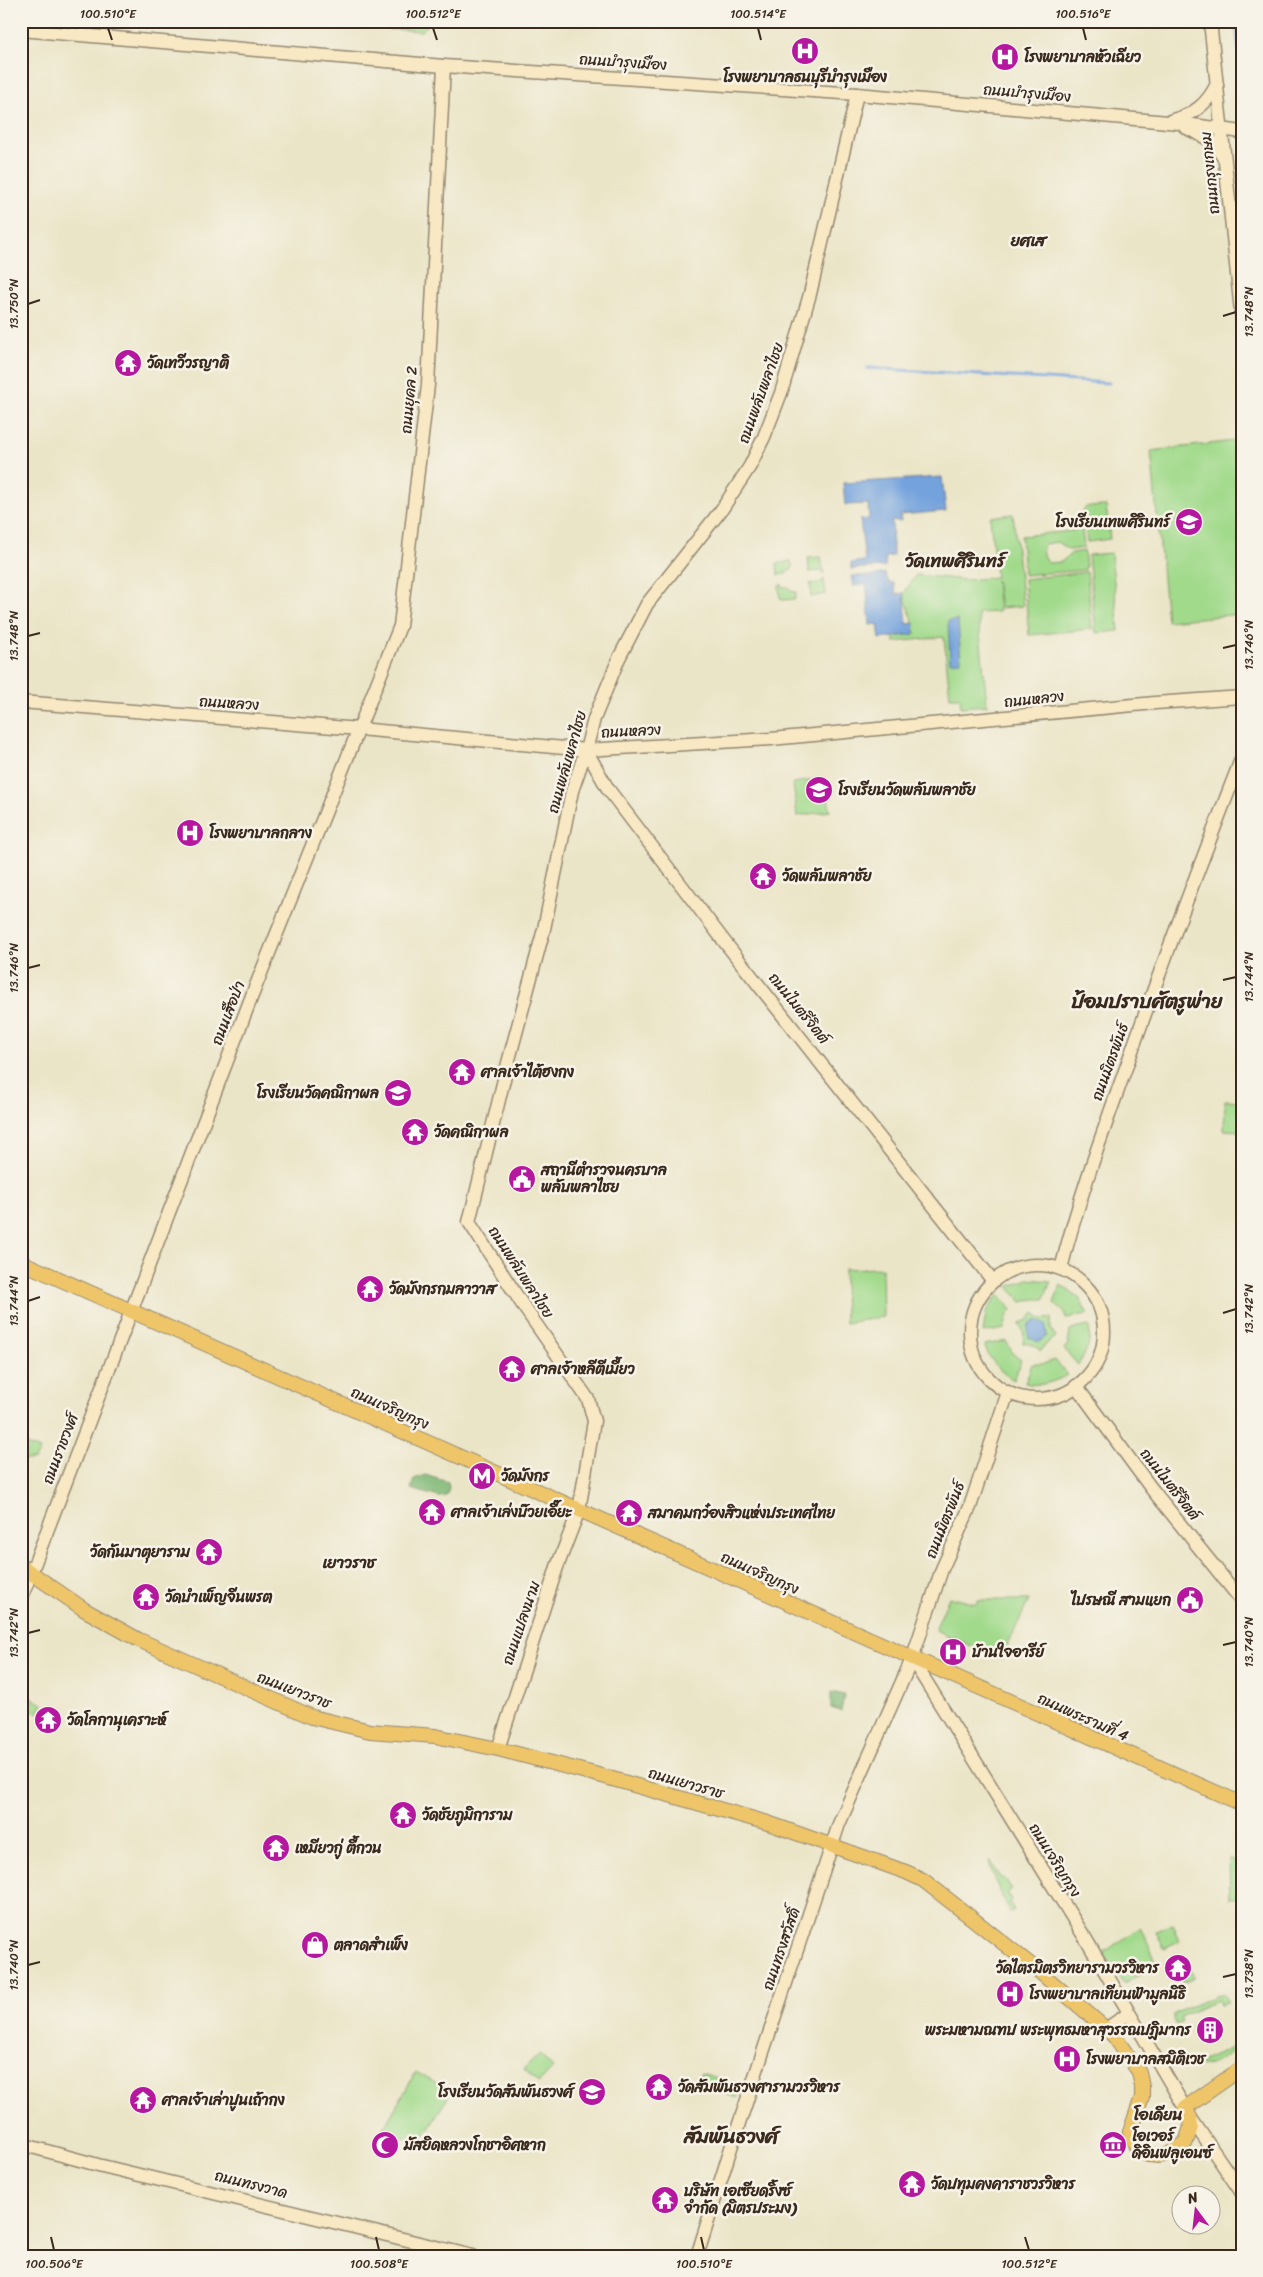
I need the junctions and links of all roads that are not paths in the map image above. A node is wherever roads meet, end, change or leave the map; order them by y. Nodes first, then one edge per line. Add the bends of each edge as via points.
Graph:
1 (1210, 21) edge
2 (21, 30) edge
3 (444, 66) junction
4 (1217, 84) junction
5 (857, 94) junction
6 (1164, 122) junction
7 (1179, 123) junction
8 (1222, 128) junction
9 (1239, 132) edge
10 (1225, 162) junction
11 (1242, 321) edge
12 (1242, 697) edge
13 (21, 702) edge
14 (359, 729) junction
15 (586, 750) junction
16 (1242, 757) edge
17 (21, 1262) edge
18 (1061, 1269) junction
19 (993, 1281) junction
20 (130, 1310) junction
21 (1076, 1386) junction
22 (1008, 1392) junction
23 (579, 1510) junction
24 (26, 1569) edge
25 (21, 1598) edge
26 (1242, 1601) edge
27 (912, 1660) junction
28 (498, 1749) junction
29 (1242, 1804) edge
30 (833, 1845) junction
31 (1128, 2014) junction
32 (1106, 2029) junction
33 (1242, 2068) edge
34 (1187, 2113) junction
35 (21, 2144) edge
36 (1242, 2193) edge
37 (473, 2256) edge
38 (697, 2256) edge

1 - 4 street, ถนนกรุงเกษม
2 - 3 street, ถนนบำรุงเมือง
3 - 5 street, ถนนบำรุงเมือง
3 - 14 street, ถนนยุคล 2 via 428,385 400,626
4 - 6 street via 1194,113
4 - 8 street, ถนนกรุงเกษม
5 - 6 street, ถนนบำรุงเมือง
5 - 15 street, ถนนพลับพลาไชย via 810,294 764,437 750,466 722,509 647,604 619,658 594,719
6 - 7 street, ถนนบำรุงเมือง
7 - 8 street, ถนนบำรุงเมือง
7 - 10 street via 1212,141
8 - 9 street, ถนนบำรุงเมือง
8 - 10 street, ถนนกรุงเกษม
10 - 11 street, ถนนกรุงเกษม
12 - 15 street, ถนนหลวง via 778,739
13 - 14 street, ถนนหลวง
14 - 15 street, ถนนหลวง
14 - 20 street, ถนนเสือป่า
15 - 19 street, ถนนไมตรีจิตต์ via 608,789 727,945
15 - 23 street, ถนนพลับพลาไชย via 572,791 544,929 469,1222 588,1399 592,1410 592,1436
16 - 18 street, ถนนมิตรพันธ์ via 1175,928 1081,1193
17 - 20 main road, ถนนเจริญกรุง
18 - 19 street via 1032,1265 1015,1268
18 - 21 street via 1080,1280 1090,1292 1104,1326 1100,1354 1092,1370
19 - 22 street via 976,1304 970,1323 970,1338 975,1358 985,1375
20 - 23 main road, ถนนเจริญกรุง
20 - 24 street, ถนนราชวงศ์
21 - 22 street via 1061,1394 1039,1398
21 - 26 street, ถนนไมตรีจิตต์ via 1146,1482
22 - 27 street, ถนนมิตรพันธ์ via 970,1507 942,1570
23 - 27 main road, ถนนเจริญกรุง
23 - 28 street, ถนนแปลงนาม via 557,1567
24 - 25 street, ถนนราชวงศ์
24 - 28 main road, ถนนเยาวราช via 85,1610 139,1640 312,1717 370,1731 435,1736
27 - 29 main road, ถนนพระรามที่ 4
27 - 30 street, ถนนทรงสวัสดิ์ via 839,1824
27 - 31 street, ถนนเจริญกรุง via 1087,1941
28 - 30 main road, ถนนเยาวราช via 722,1810
30 - 32 main road, ถนนเยาวราช via 923,1880
30 - 38 street, ถนนทรงสวัสดิ์ via 728,2154
31 - 32 street
31 - 34 street, ถนนเจริญกรุง
32 - 34 main road, ถนนเยาวราช via 1139,2072 1142,2097 1130,2132 1137,2149 1159,2156 1180,2148 1190,2136
33 - 34 main road
34 - 36 street, ถนนเจริญกรุง
35 - 37 street, ถนนทรงวาด

